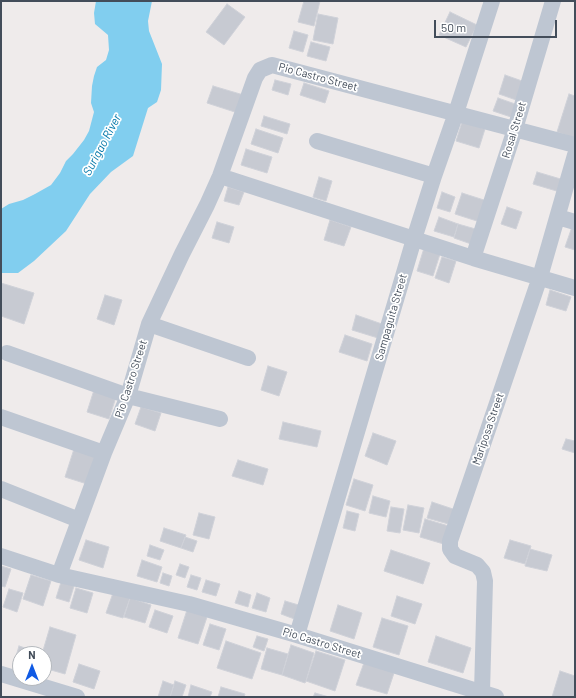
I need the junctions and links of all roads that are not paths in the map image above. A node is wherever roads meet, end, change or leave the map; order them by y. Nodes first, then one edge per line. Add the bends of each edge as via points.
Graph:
1 (492, 1) edge
2 (553, 1) edge
3 (456, 113) junction
4 (515, 129) junction
5 (317, 141) dead end
6 (575, 145) edge
7 (575, 155) edge
8 (220, 176) junction
9 (434, 176) junction
10 (558, 217) junction
11 (575, 222) edge
12 (414, 239) junction
13 (473, 258) junction
14 (540, 277) junction
15 (575, 288) edge
16 (149, 324) junction
17 (7, 353) dead end
18 (248, 358) dead end
19 (128, 396) junction
20 (1, 417) edge
21 (220, 419) dead end
22 (104, 453) junction
23 (1, 489) edge
24 (79, 520) junction
25 (1, 556) edge
26 (59, 575) junction
27 (297, 635) junction
28 (1, 674) edge
29 (489, 695) edge
30 (77, 697) edge

1 - 3 street, Sampaguita Street
2 - 4 street, Rosal Street
3 - 4 street, Pio Castro Street
3 - 8 street, Pio Castro Street via 272,65 260,70 255,78
3 - 9 street, Sampaguita Street
4 - 6 street, Pio Castro Street
4 - 13 street, Rosal Street
5 - 9 street
7 - 10 street, Mariposa Street
8 - 12 street
8 - 16 street, Pio Castro Street
9 - 12 street, Sampaguita Street
10 - 11 street
10 - 14 street, Mariposa Street
12 - 13 street
12 - 27 street, Sampaguita Street
13 - 14 street
14 - 15 street
14 - 29 street, Mariposa Street via 450,541 450,549 455,556 477,565 483,572
16 - 18 street
16 - 19 street, Pio Castro Street
17 - 19 street
19 - 21 street
19 - 22 street, Pio Castro Street
20 - 22 street
22 - 24 street, Pio Castro Street
23 - 24 street
24 - 26 street, Pio Castro Street
25 - 26 street
26 - 27 street, Pio Castro Street via 189,604
27 - 29 street, Pio Castro Street
28 - 30 street

